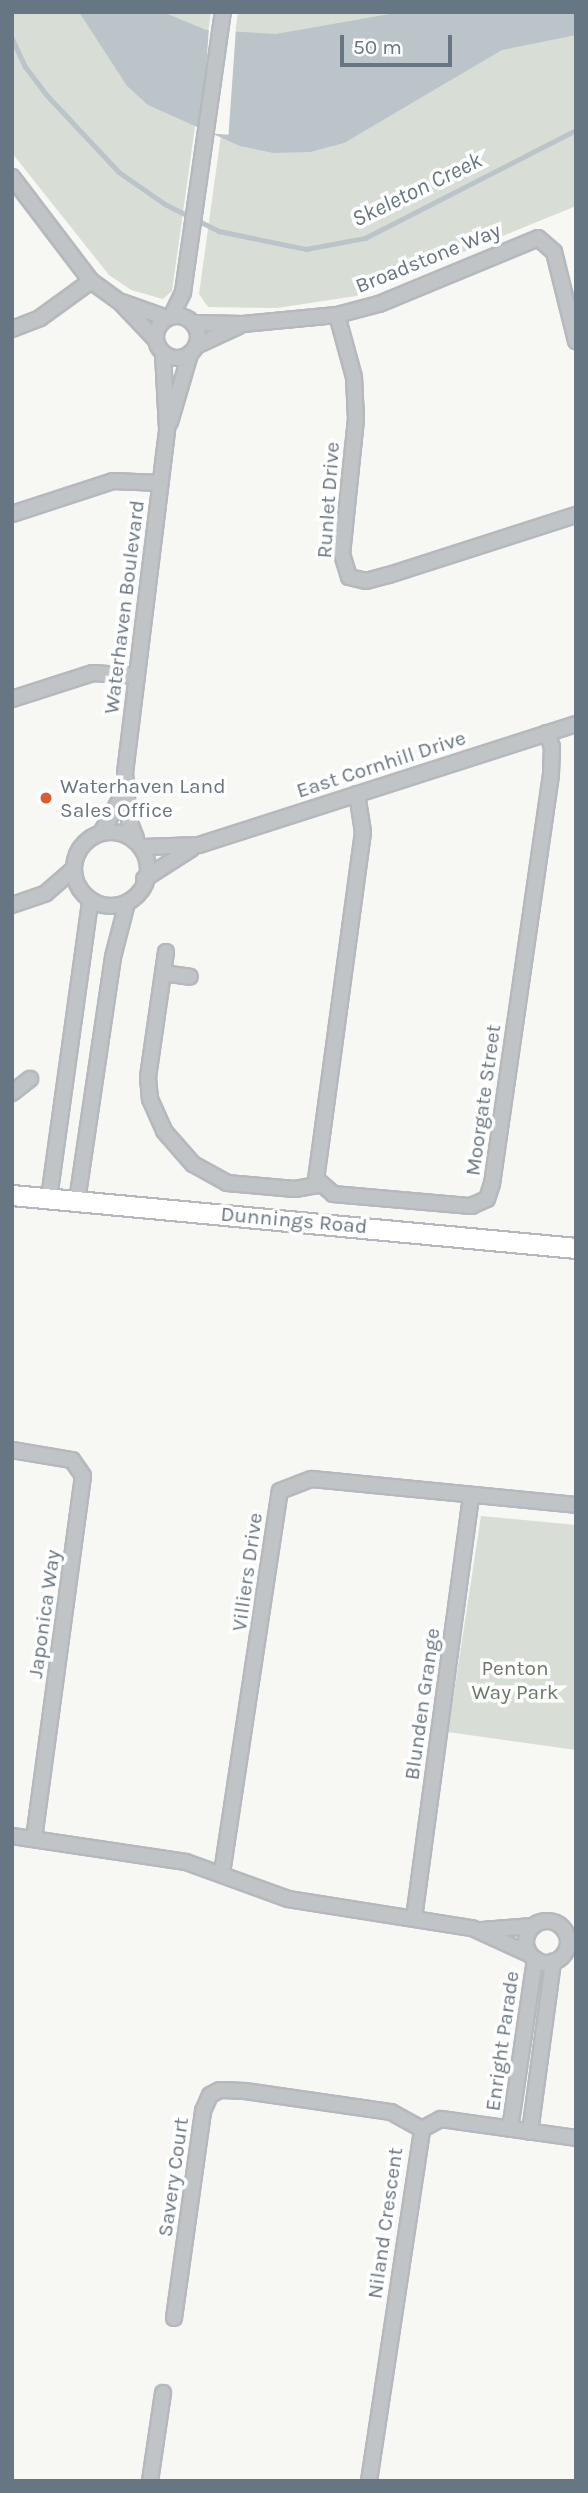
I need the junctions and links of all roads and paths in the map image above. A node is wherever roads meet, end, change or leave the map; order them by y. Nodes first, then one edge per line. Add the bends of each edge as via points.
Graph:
1 (223, 12) edge
2 (12, 177) edge
3 (91, 281) junction
4 (183, 292) junction
5 (120, 302) junction
6 (337, 315) junction
7 (169, 317) junction
8 (192, 322) junction
9 (243, 324) junction
10 (12, 329) edge
11 (576, 341) edge
12 (159, 347) junction
13 (193, 350) junction
14 (167, 429) junction
15 (160, 483) junction
16 (12, 514) edge
17 (576, 515) edge
18 (137, 676) junction
19 (12, 699) edge
20 (576, 724) edge
21 (547, 733) junction
22 (125, 790) junction
23 (357, 794) junction
24 (100, 833) junction
25 (140, 843) junction
26 (199, 845) junction
27 (74, 869) junction
28 (144, 879) junction
29 (46, 893) junction
30 (85, 899) junction
31 (127, 903) junction
32 (12, 905) edge
33 (166, 952) dead end
34 (163, 974) junction
35 (190, 977) dead end
36 (30, 1079) dead end
37 (12, 1093) edge
38 (318, 1185) junction
39 (12, 1195) edge
40 (49, 1198) junction
41 (77, 1201) junction
42 (576, 1248) edge
43 (12, 1450) edge
44 (471, 1496) junction
45 (576, 1505) edge
46 (12, 1836) edge
47 (34, 1839) junction
48 (222, 1872) junction
49 (414, 1918) junction
50 (533, 1926) junction
51 (481, 1930) junction
52 (569, 1932) edge
53 (576, 1954) edge
54 (532, 1956) junction
55 (556, 1960) junction
56 (422, 2129) junction
57 (510, 2129) junction
58 (530, 2132) junction
59 (576, 2138) edge
60 (174, 2318) dead end
61 (163, 2393) dead end
62 (150, 2481) edge
63 (369, 2481) edge

1 - 4 street
2 - 3 street
3 - 5 street
3 - 10 street via 40,318
4 - 7 street
4 - 8 street
5 - 7 street
5 - 12 street
6 - 9 street, Broadstone Way
6 - 11 street, Broadstone Way via 379,304 521,242 545,241 556,260
6 - 17 street, Runlet Drive via 354,377 356,419 342,554 349,577 366,581 389,575
7 - 8 street
7 - 12 street via 159,326
8 - 9 street, Broadstone Way
8 - 13 street
9 - 13 street, Broadstone Way
12 - 13 street via 175,358
12 - 14 street, Waterhaven Boulevard
13 - 14 street, Waterhaven Boulevard
14 - 15 street, Waterhaven Boulevard
15 - 16 street via 113,481
15 - 18 street, Waterhaven Boulevard
18 - 19 street via 93,673
18 - 22 street, Waterhaven Boulevard
20 - 21 street, East Cornhill Drive
21 - 23 street, East Cornhill Drive
21 - 38 street, Moorgate Street via 552,747 551,775 491,1192 481,1203 463,1206 333,1194
22 - 24 street, Waterhaven Boulevard
22 - 25 street, Waterhaven Boulevard via 129,821
23 - 26 street, East Cornhill Drive
23 - 38 street via 363,832 316,1161
24 - 25 street via 114,830
24 - 27 street via 87,842
25 - 26 street, East Cornhill Drive
25 - 28 street
26 - 28 street, East Cornhill Drive
27 - 29 street
27 - 30 street
28 - 31 street
29 - 30 street
29 - 32 street
30 - 31 street
30 - 40 street
31 - 41 street via 113,957
33 - 34 street
34 - 35 street
34 - 38 street via 148,1077 150,1099 164,1131 193,1164 227,1184 295,1189
36 - 37 street
39 - 40 street, Dunnings Road
40 - 41 street, Dunnings Road
41 - 42 street, Dunnings Road
43 - 47 street, Japonica Way via 72,1460 83,1476
44 - 45 street, Villiers Drive
44 - 48 street, Villiers Drive via 312,1479 280,1492
44 - 49 street, Blunden Grange
46 - 47 street
47 - 48 street via 186,1861
48 - 49 street via 288,1899
49 - 51 street
50 - 51 street
50 - 52 street via 552,1922
50 - 54 street via 526,1942
51 - 54 street
52 - 55 street
53 - 55 street
54 - 55 street
54 - 57 street, Enright Parade
55 - 58 street, Enright Parade
56 - 57 street, Niland Crescent via 437,2119
56 - 60 street, Savery Court via 391,2112 234,2090 210,2095 203,2111
56 - 63 street, Niland Crescent
57 - 58 street, Niland Crescent
58 - 59 street, Niland Crescent
61 - 62 street

